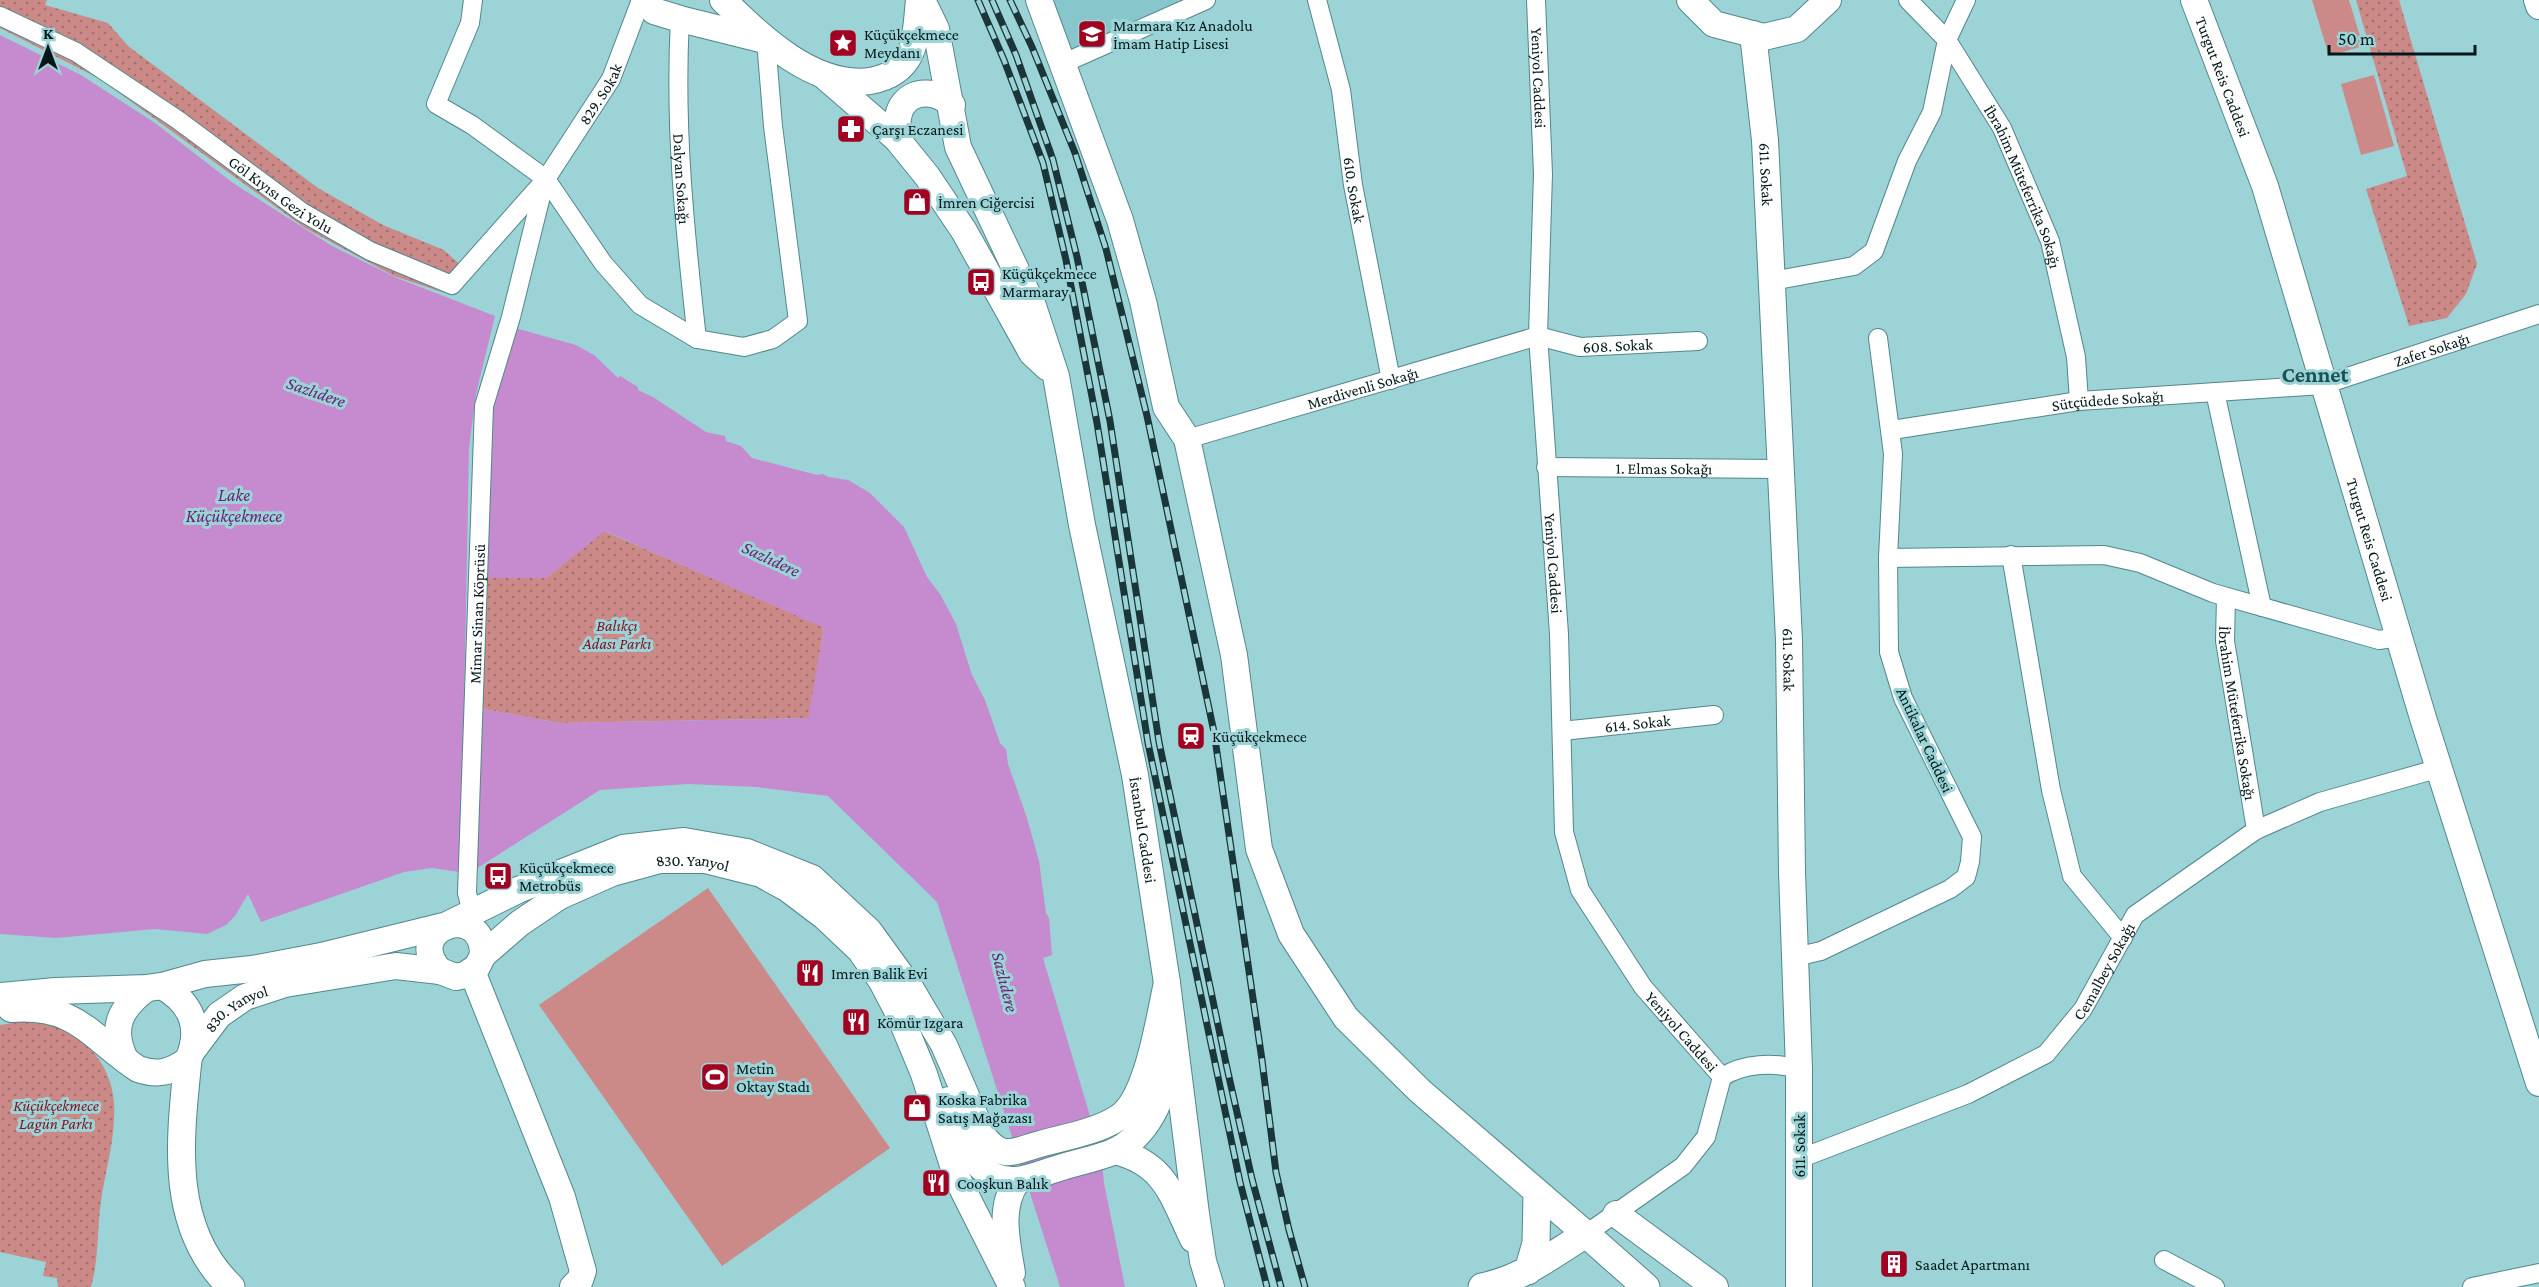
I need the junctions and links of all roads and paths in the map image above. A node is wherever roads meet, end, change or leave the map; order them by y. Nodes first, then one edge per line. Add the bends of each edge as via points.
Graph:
1 (473, 0) edge
2 (643, 0) edge
3 (723, 0) edge
4 (921, 0) edge
5 (1039, 0) edge
6 (1206, 0) edge
7 (1317, 0) edge
8 (1536, 0) edge
9 (1690, 0) edge
10 (1828, 0) edge
11 (1908, 0) edge
12 (1966, 0) edge
13 (2194, 0) edge
14 (2537, 0) edge
15 (2539, 6) edge
16 (0, 16) edge
17 (680, 19) junction
18 (1753, 34) junction
19 (1947, 40) junction
20 (766, 41) junction
21 (1064, 63) junction
22 (823, 75) junction
23 (952, 105) junction
24 (897, 139) junction
25 (546, 179) junction
26 (1772, 281) junction
27 (2539, 314) edge
28 (1538, 336) junction
29 (1878, 338) dead end
30 (697, 339) junction
31 (1698, 341) dead end
32 (1056, 376) junction
33 (1391, 380) junction
34 (2323, 385) junction
35 (2215, 392) junction
36 (2079, 401) junction
37 (1892, 430) junction
38 (1187, 440) junction
39 (1546, 467) junction
40 (1782, 470) junction
41 (2012, 555) junction
42 (1888, 558) junction
43 (2226, 597) junction
44 (2262, 607) junction
45 (2399, 637) junction
46 (1714, 715) dead end
47 (1562, 730) junction
48 (2440, 768) junction
49 (2256, 830) junction
50 (472, 913) junction
51 (447, 925) junction
52 (2123, 938) junction
53 (1795, 957) junction
54 (478, 963) junction
55 (440, 971) junction
56 (1167, 983) junction
57 (154, 987) junction
58 (911, 989) junction
59 (0, 996) edge
60 (0, 1010) edge
61 (2532, 1032) edge
62 (190, 1055) junction
63 (124, 1059) junction
64 (1799, 1069) junction
65 (1722, 1077) junction
66 (2539, 1083) edge
67 (1115, 1151) junction
68 (1799, 1159) junction
69 (1017, 1181) junction
70 (1537, 1194) junction
71 (1616, 1214) junction
72 (1586, 1234) junction
73 (2164, 1260) dead end
74 (1203, 1261) junction
75 (1528, 1272) junction
76 (2539, 1274) edge
77 (231, 1287) edge
78 (573, 1287) edge
79 (1013, 1287) edge
80 (1211, 1287) edge
81 (1482, 1287) edge
82 (1646, 1287) edge
83 (1715, 1287) edge
84 (1799, 1287) edge
85 (2214, 1287) edge
86 (2472, 1287) edge

1 - 25 street via 470,24 436,104
2 - 17 main road via 654,11
2 - 25 street, 829. Sokak via 610,79
3 - 20 main road
4 - 22 main road via 910,55 896,72 878,80 859,82
4 - 23 main road, İstanbul Caddesi via 936,29
5 - 21 main road
6 - 21 street
7 - 33 street, 610. Sokak via 1341,90 1353,185
8 - 28 street, Yeniyol Caddesi via 1543,174
9 - 18 main road via 1714,24
10 - 18 main road via 1797,29 1764,37
11 - 19 street, İbrahim Müteferrika Sokağı
12 - 19 street
13 - 34 main road, Turgut Reis Caddesi via 2265,186
14 - 15 main road
16 - 25 street, Göl Kıyısı Gezi Yolu via 76,52 178,120 302,212 370,251 452,285
17 - 20 main road
17 - 30 street, Dalyan Sokağı via 678,120 684,224
18 - 26 main road, 611. Sokak via 1765,140
19 - 26 street via 1932,112 1907,161 1874,251 1854,266
19 - 36 street, İbrahim Müteferrika Sokağı via 2002,128 2050,242 2076,357
20 - 22 main road
20 - 30 street via 798,321 773,339 744,347
21 - 38 main road via 1120,220 1166,407
22 - 24 main road
23 - 24 main road via 930,93 914,95 901,106
23 - 32 main road, İstanbul Caddesi via 958,147 1033,306
24 - 32 main road via 964,231 1032,352
25 - 30 street via 603,263 640,305
25 - 50 street, Mimar Sinan Köprüsü via 484,406 467,894
26 - 40 main road, 611. Sokak
27 - 34 street, Zafer Sokağı
28 - 31 street, 608. Sokak via 1580,347
28 - 33 street, Merdivenli Sokağı
28 - 39 street, Yeniyol Caddesi
29 - 37 street, Antikalar Caddesi
32 - 56 main road, İstanbul Caddesi via 1082,525 1135,775
33 - 38 street, Merdivenli Sokağı
34 - 35 street, Sütçüdede Sokağı
34 - 45 main road, Turgut Reis Caddesi
35 - 36 street, Sütçüdede Sokağı
35 - 44 street
36 - 37 street, Sütçüdede Sokağı
37 - 42 street, Antikalar Caddesi via 1894,470
38 - 70 main road via 1234,655 1258,849 1291,934 1346,1018
39 - 40 street, 1. Elmas Sokağı
39 - 47 street, Yeniyol Caddesi
40 - 53 main road, 611. Sokak
41 - 42 street
41 - 43 street via 2104,555 2140,563
41 - 52 street via 2051,790 2072,876
42 - 53 street, Antikalar Caddesi via 1889,652 1903,698 1972,837 1970,862 1966,877 1950,889 1821,951
43 - 44 street
43 - 49 street, İbrahim Müteferrika Sokağı via 2225,641
44 - 45 street via 2379,640
45 - 48 main road, Turgut Reis Caddesi
46 - 47 street, 614. Sokak
47 - 65 street, Yeniyol Caddesi via 1564,832 1580,890 1643,987
48 - 49 street, Cemalbey Sokağı via 2320,802
48 - 61 main road, Turgut Reis Caddesi
49 - 52 street, Cemalbey Sokağı via 2135,915
50 - 51 main road, 830. Yanyol
50 - 58 main road, 830. Yanyol via 623,848 684,841 747,852 812,878 869,930
51 - 54 main road via 472,929 482,943
51 - 55 main road via 431,942 431,958
51 - 57 main road, 830. Yanyol via 321,956 205,974
52 - 68 street, Cemalbey Sokağı via 2083,1009 2046,1054 1968,1094
53 - 64 main road, 611. Sokak
54 - 55 main road, 830. Yanyol via 456,977
54 - 78 main road via 572,1231 583,1270
54 - 79 main road, 830. Yanyol via 520,923 560,896 612,873 660,860 705,860 761,874 788,889 860,950 881,980 924,1074 957,1178
55 - 62 main road, 830. Yanyol via 396,966 285,984 245,997 219,1015
56 - 58 main road via 1140,1090 1126,1112 1105,1125 1009,1153 993,1148 984,1137 945,1048
56 - 67 main road via 1168,1071 1164,1092 1142,1129
56 - 74 main road, İstanbul Caddesi
57 - 59 main road, 830. Yanyol
57 - 62 main road via 173,993 191,1016 195,1040
57 - 63 main road via 129,1004 118,1024 117,1036
58 - 69 main road via 953,1112 975,1161 993,1176
60 - 63 main road via 51,1010 76,1020
61 - 66 main road, Turgut Reis Caddesi
62 - 63 main road via 173,1070 156,1073 138,1069
62 - 77 main road via 180,1174 185,1204 208,1261
64 - 65 street via 1782,1064 1746,1067
64 - 68 main road, 611. Sokak
65 - 71 street via 1706,1137 1683,1166
67 - 69 main road
67 - 74 main road via 1145,1162 1160,1175
68 - 84 main road, 611. Sokak
69 - 79 main road via 1006,1204
70 - 72 main road
70 - 75 main road via 1536,1243
71 - 72 street
71 - 83 main road
72 - 75 main road
72 - 82 main road
73 - 85 street
74 - 80 main road, İstanbul Caddesi
75 - 81 main road
76 - 86 street

